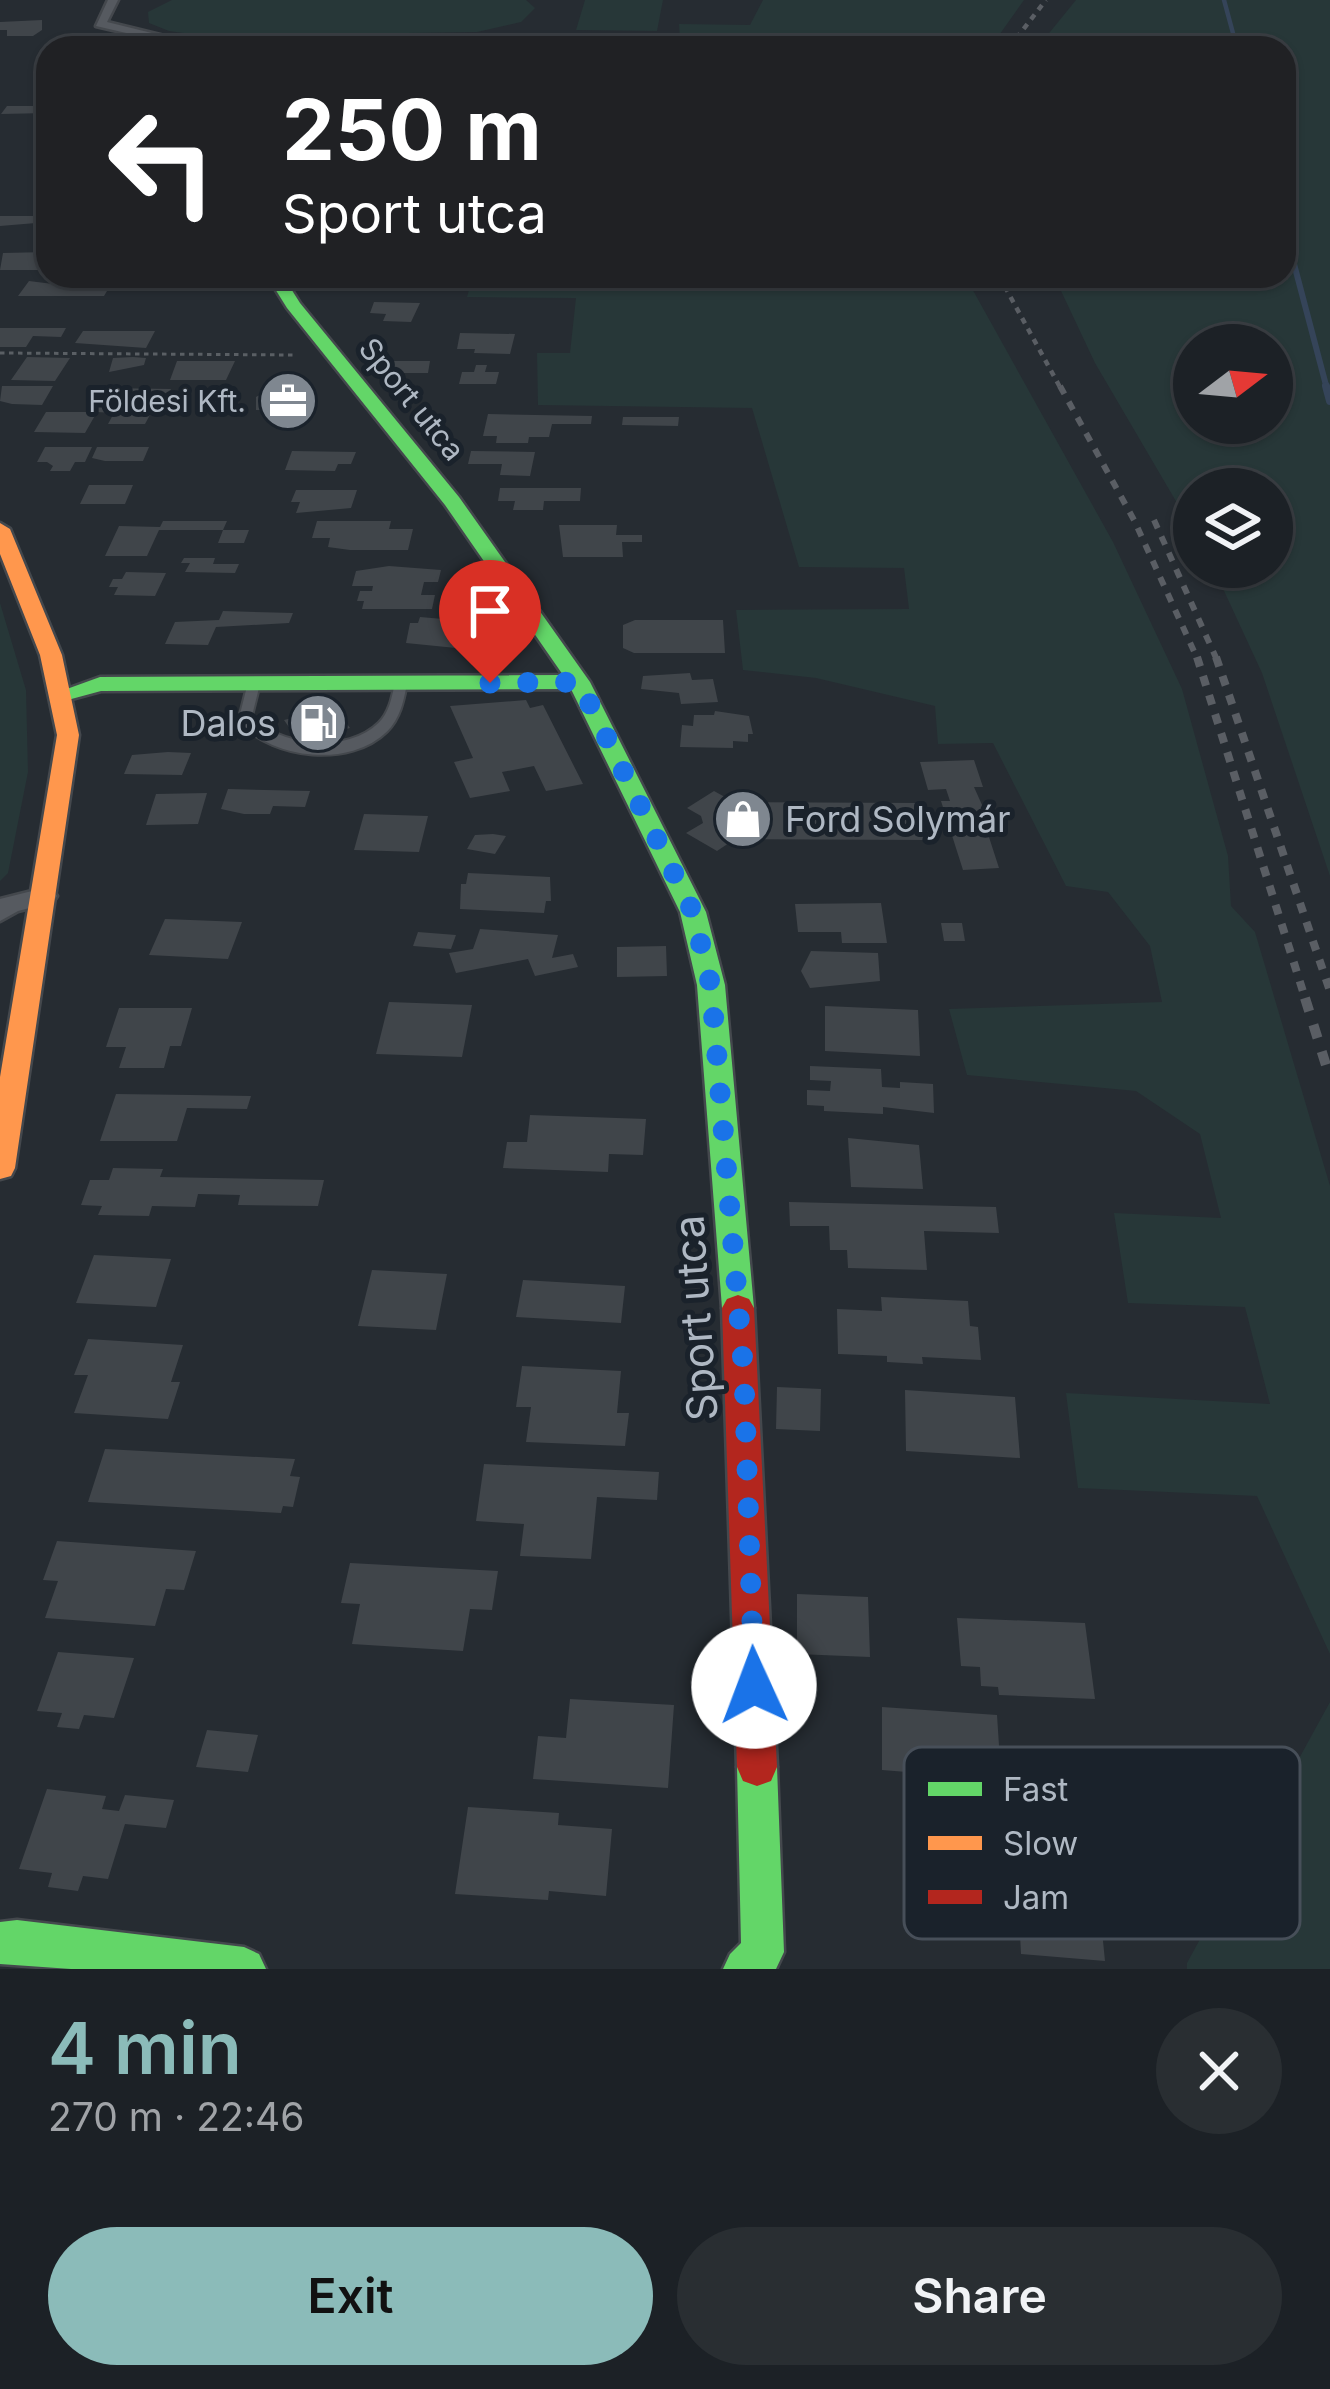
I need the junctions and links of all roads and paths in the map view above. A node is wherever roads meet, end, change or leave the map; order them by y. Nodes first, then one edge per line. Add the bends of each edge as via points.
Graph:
1 (113, 0) edge
2 (154, 36) edge
3 (284, 288) edge
4 (0, 353) edge
5 (334, 354) junction
6 (0, 529) edge
7 (579, 682) junction
8 (254, 683) junction
9 (400, 683) junction
10 (64, 694) junction
11 (44, 896) junction
12 (0, 914) edge
13 (0, 1168) edge
14 (0, 1943) edge
15 (244, 1969) edge
16 (745, 1969) edge

1 - 2 street via 100,24
3 - 5 street, Sport utca
4 - 5 path
5 - 7 street, Sport utca via 452,500
6 - 10 street
7 - 9 street
7 - 16 street, Sport utca via 693,912 711,986 744,1375 763,1952
8 - 9 street
8 - 9 lane via 245,719 258,736 305,752 383,728
8 - 10 street via 100,684
10 - 11 street via 64,780
11 - 12 street
11 - 13 street
14 - 15 street

